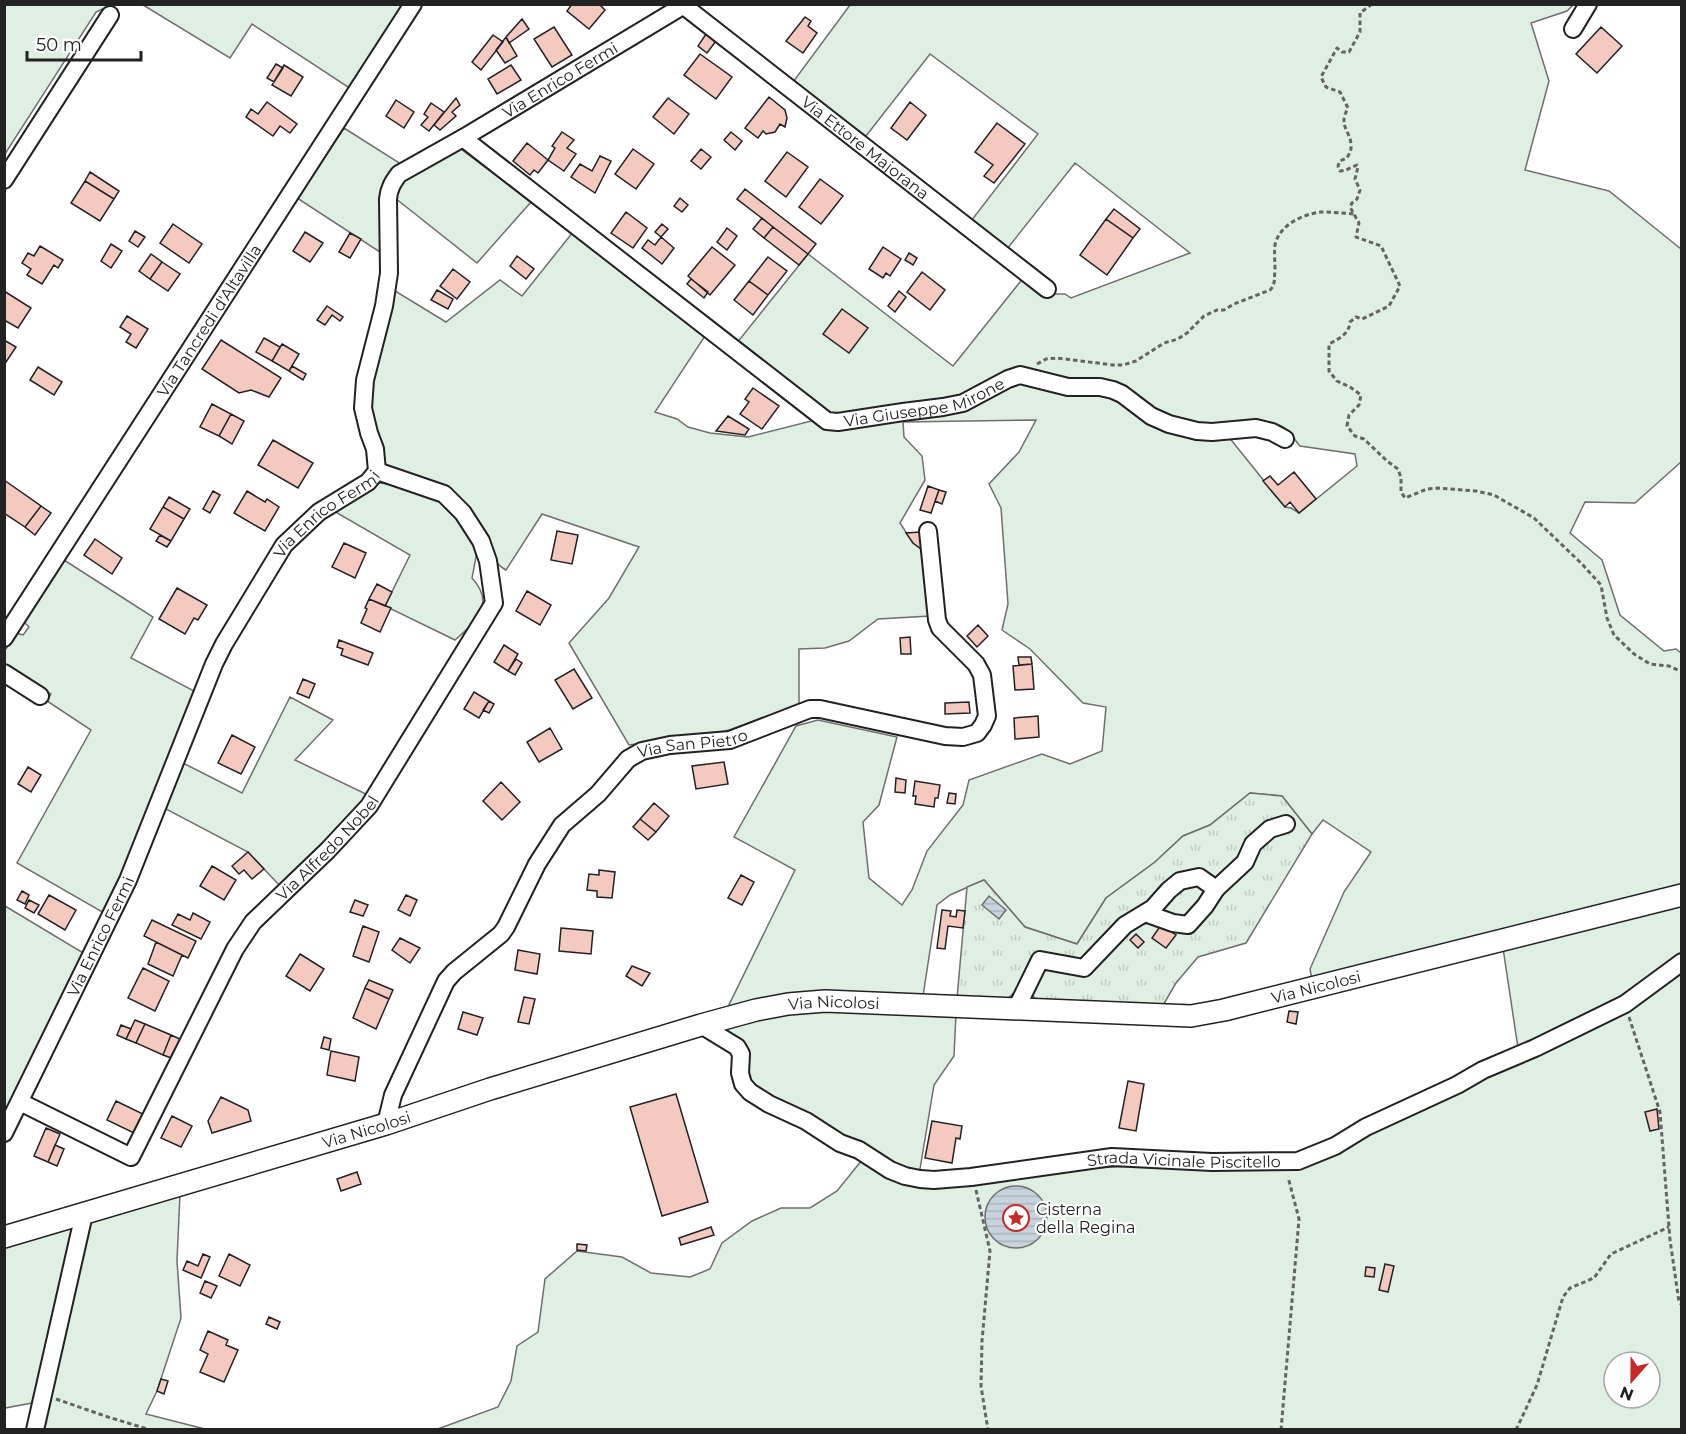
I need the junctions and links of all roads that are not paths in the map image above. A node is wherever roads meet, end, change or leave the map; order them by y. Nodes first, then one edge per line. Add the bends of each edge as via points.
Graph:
1 (413, 4) edge
2 (1588, 4) edge
3 (685, 5) edge
4 (110, 15) dead end
5 (1573, 29) dead end
6 (464, 138) junction
7 (4, 180) edge
8 (1047, 289) dead end
9 (1285, 439) dead end
10 (376, 471) junction
11 (928, 531) dead end
12 (4, 638) edge
13 (4, 673) edge
14 (40, 696) dead end
15 (1286, 824) dead end
16 (1216, 889) junction
17 (1682, 895) edge
18 (1145, 913) junction
19 (1682, 962) edge
20 (1016, 1009) junction
21 (702, 1025) junction
22 (20, 1102) junction
23 (386, 1124) junction
24 (4, 1133) edge
25 (84, 1214) junction
26 (4, 1237) edge
27 (34, 1430) edge

1 - 12 street, Via Tancredi d'Altavilla
2 - 5 street
3 - 6 street, Via Enrico Fermi
3 - 8 street, Via Ettore Majorana
4 - 7 street
6 - 9 street, Via Giuseppe Mirone via 826,421 963,403 1020,375 1068,387 1113,390 1151,416 1197,431 1256,428
6 - 10 street, Via Enrico Fermi via 399,174 389,191 389,273 365,380 363,408 375,449
10 - 22 street, Via Enrico Fermi via 368,482 319,512 284,545 224,644 128,880
10 - 22 street, Via Alfredo Nobel via 444,494 463,513 481,541 488,561 494,603 369,806 253,922 241,940 131,1157
11 - 23 street, Via San Pietro via 937,620 940,628 976,663 981,675 987,716 977,733 945,736 810,709 730,740 670,745 642,751 628,759 598,794 562,825 501,934 446,981 393,1095
13 - 14 street
15 - 16 street via 1270,829 1253,844 1245,862
16 - 18 street via 1199,877 1180,881
16 - 18 street via 1188,925
17 - 20 main road, Via Nicolosi via 1191,1016
18 - 20 street via 1125,925 1084,968 1040,960
19 - 21 street, Strada Vicinale Piscitello via 1625,1004 1298,1161 1112,1157 971,1177 920,1179 872,1160 750,1092 743,1084 737,1047
20 - 21 main road, Via Nicolosi via 825,1001 756,1010
21 - 23 main road, Via Nicolosi
22 - 24 street, Via Enrico Fermi
23 - 25 main road, Via Nicolosi
25 - 26 main road, Via Nicolosi
25 - 27 street

